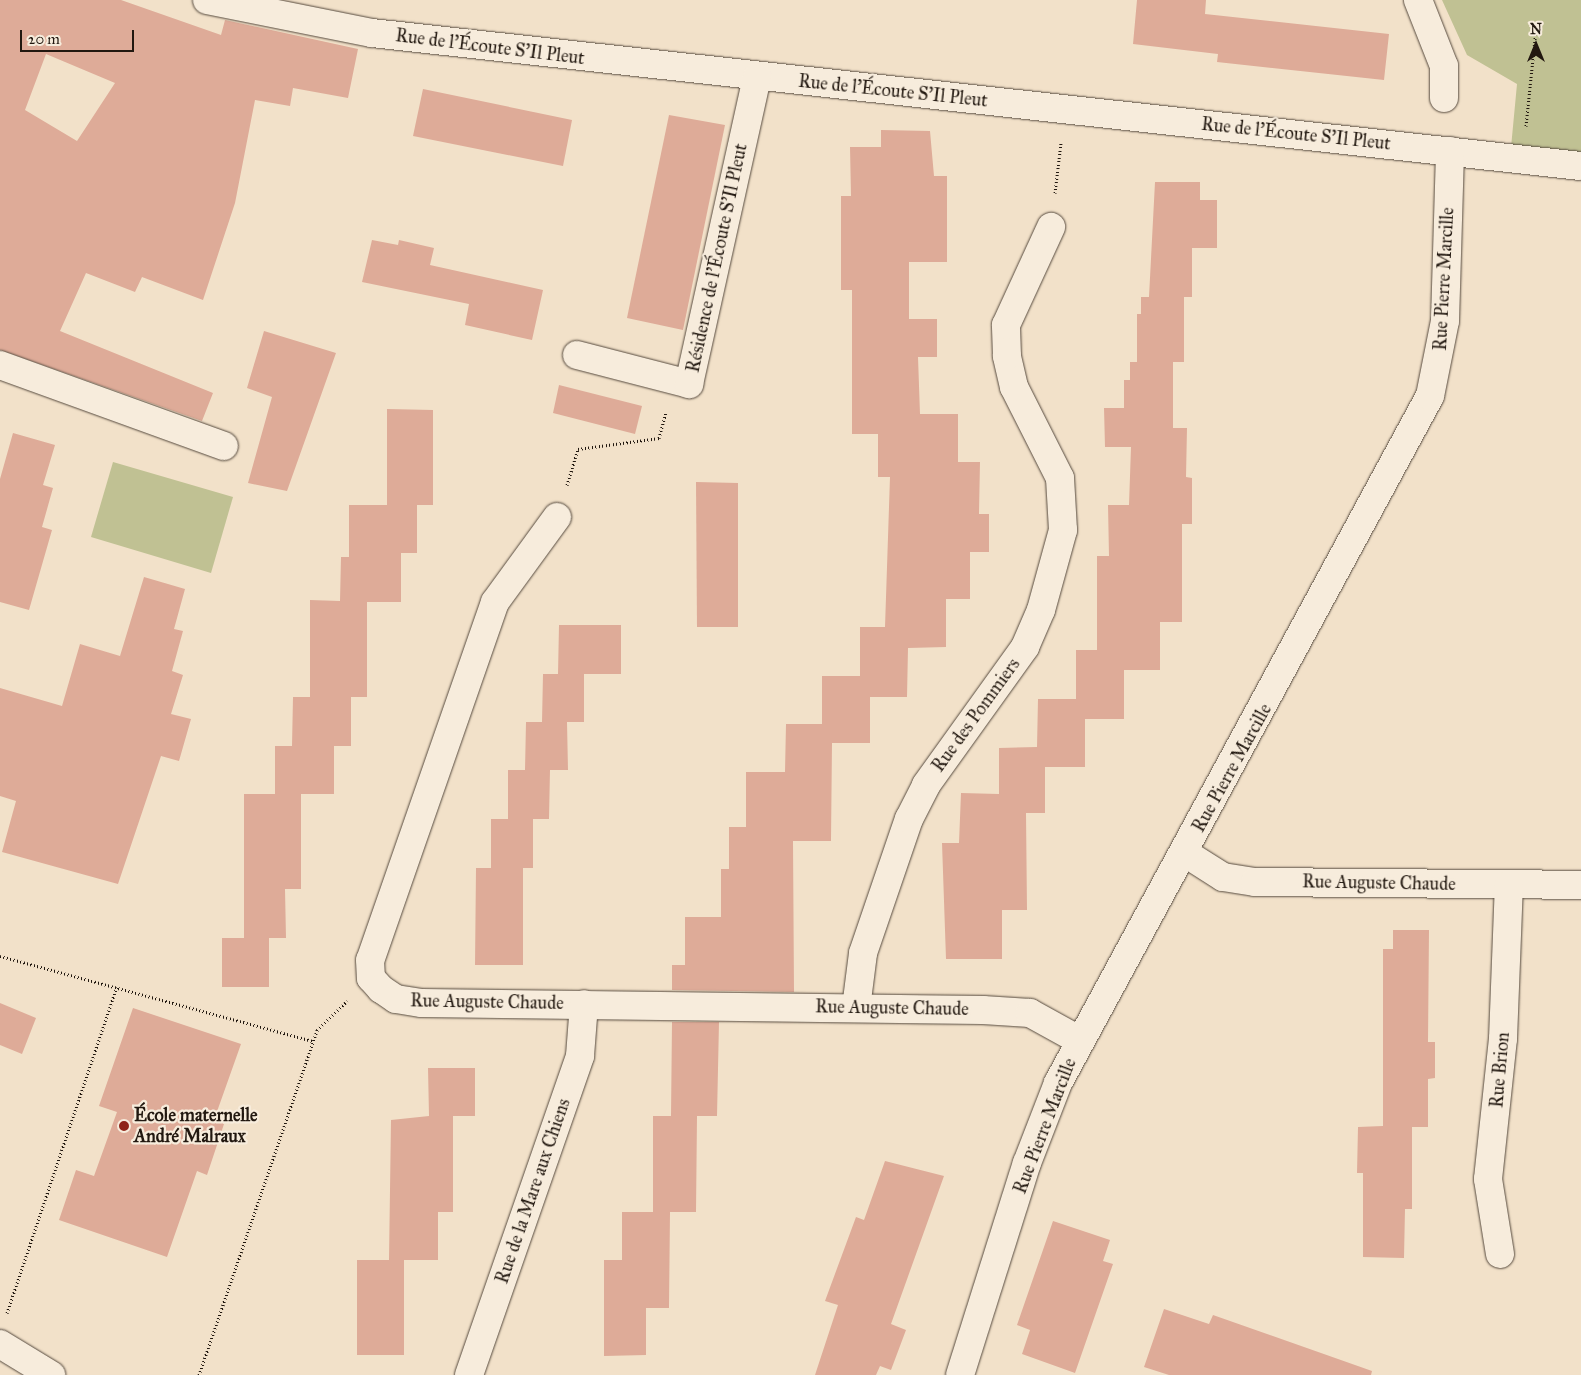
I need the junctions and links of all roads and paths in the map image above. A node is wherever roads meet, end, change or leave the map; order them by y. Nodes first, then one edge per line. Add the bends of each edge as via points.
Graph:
1 (207, 0) edge
2 (1418, 0) edge
3 (1536, 29) dead end
4 (757, 77) junction
5 (1444, 98) dead end
6 (1065, 110) junction
7 (1450, 151) junction
8 (1523, 159) junction
9 (1581, 166) edge
10 (1051, 227) joint
11 (577, 355) dead end
12 (0, 365) edge
13 (659, 438) dead end
14 (224, 446) dead end
15 (557, 517) joint
16 (1185, 853) junction
17 (1509, 885) junction
18 (1581, 885) edge
19 (0, 956) edge
20 (371, 978) junction
21 (117, 987) junction
22 (584, 1004) junction
23 (856, 1008) junction
24 (1079, 1040) junction
25 (312, 1041) junction
26 (1500, 1254) dead end
27 (6, 1316) dead end
28 (0, 1344) edge
29 (51, 1375) edge
30 (199, 1375) edge
31 (469, 1375) edge
32 (960, 1375) edge

1 - 4 street, Rue de l'Écoute S'Il Pleut via 372,34
2 - 5 street via 1444,66
3 - 8 path
4 - 6 street, Rue de l'Écoute S'Il Pleut
4 - 11 street, Résidence de l'Écoute S'Il Pleut via 689,384
6 - 7 street, Rue de l'Écoute S'Il Pleut
6 - 10 path
7 - 8 street, Rue de l'Écoute S'Il Pleut
7 - 16 street, Rue Pierre Marcille via 1446,321 1430,396
8 - 9 street, Rue de l'Écoute S'Il Pleut
10 - 23 street, Rue des Pommiers via 1006,325 1007,356 1014,387 1060,478 1063,530 1041,610 1024,648 926,785 909,819 863,953
12 - 14 street
13 - 15 path via 578,449
15 - 20 street via 495,602 370,960
16 - 17 street, Rue Auguste Chaude via 1223,877 1256,882
16 - 24 street, Rue Pierre Marcille
17 - 18 street, Rue Auguste Chaude
17 - 26 street, Rue Brion via 1503,1039 1488,1179
19 - 21 path
20 - 22 street, Rue Auguste Chaude via 396,999 422,1003
20 - 25 path via 317,1030
21 - 25 path
21 - 27 path
22 - 23 street, Rue Auguste Chaude
22 - 31 street, Rue de la Mare aux Chiens via 580,1056
23 - 24 street, Rue Auguste Chaude via 1030,1013
24 - 32 street, Rue Pierre Marcille via 1028,1163
25 - 30 path
28 - 29 street

